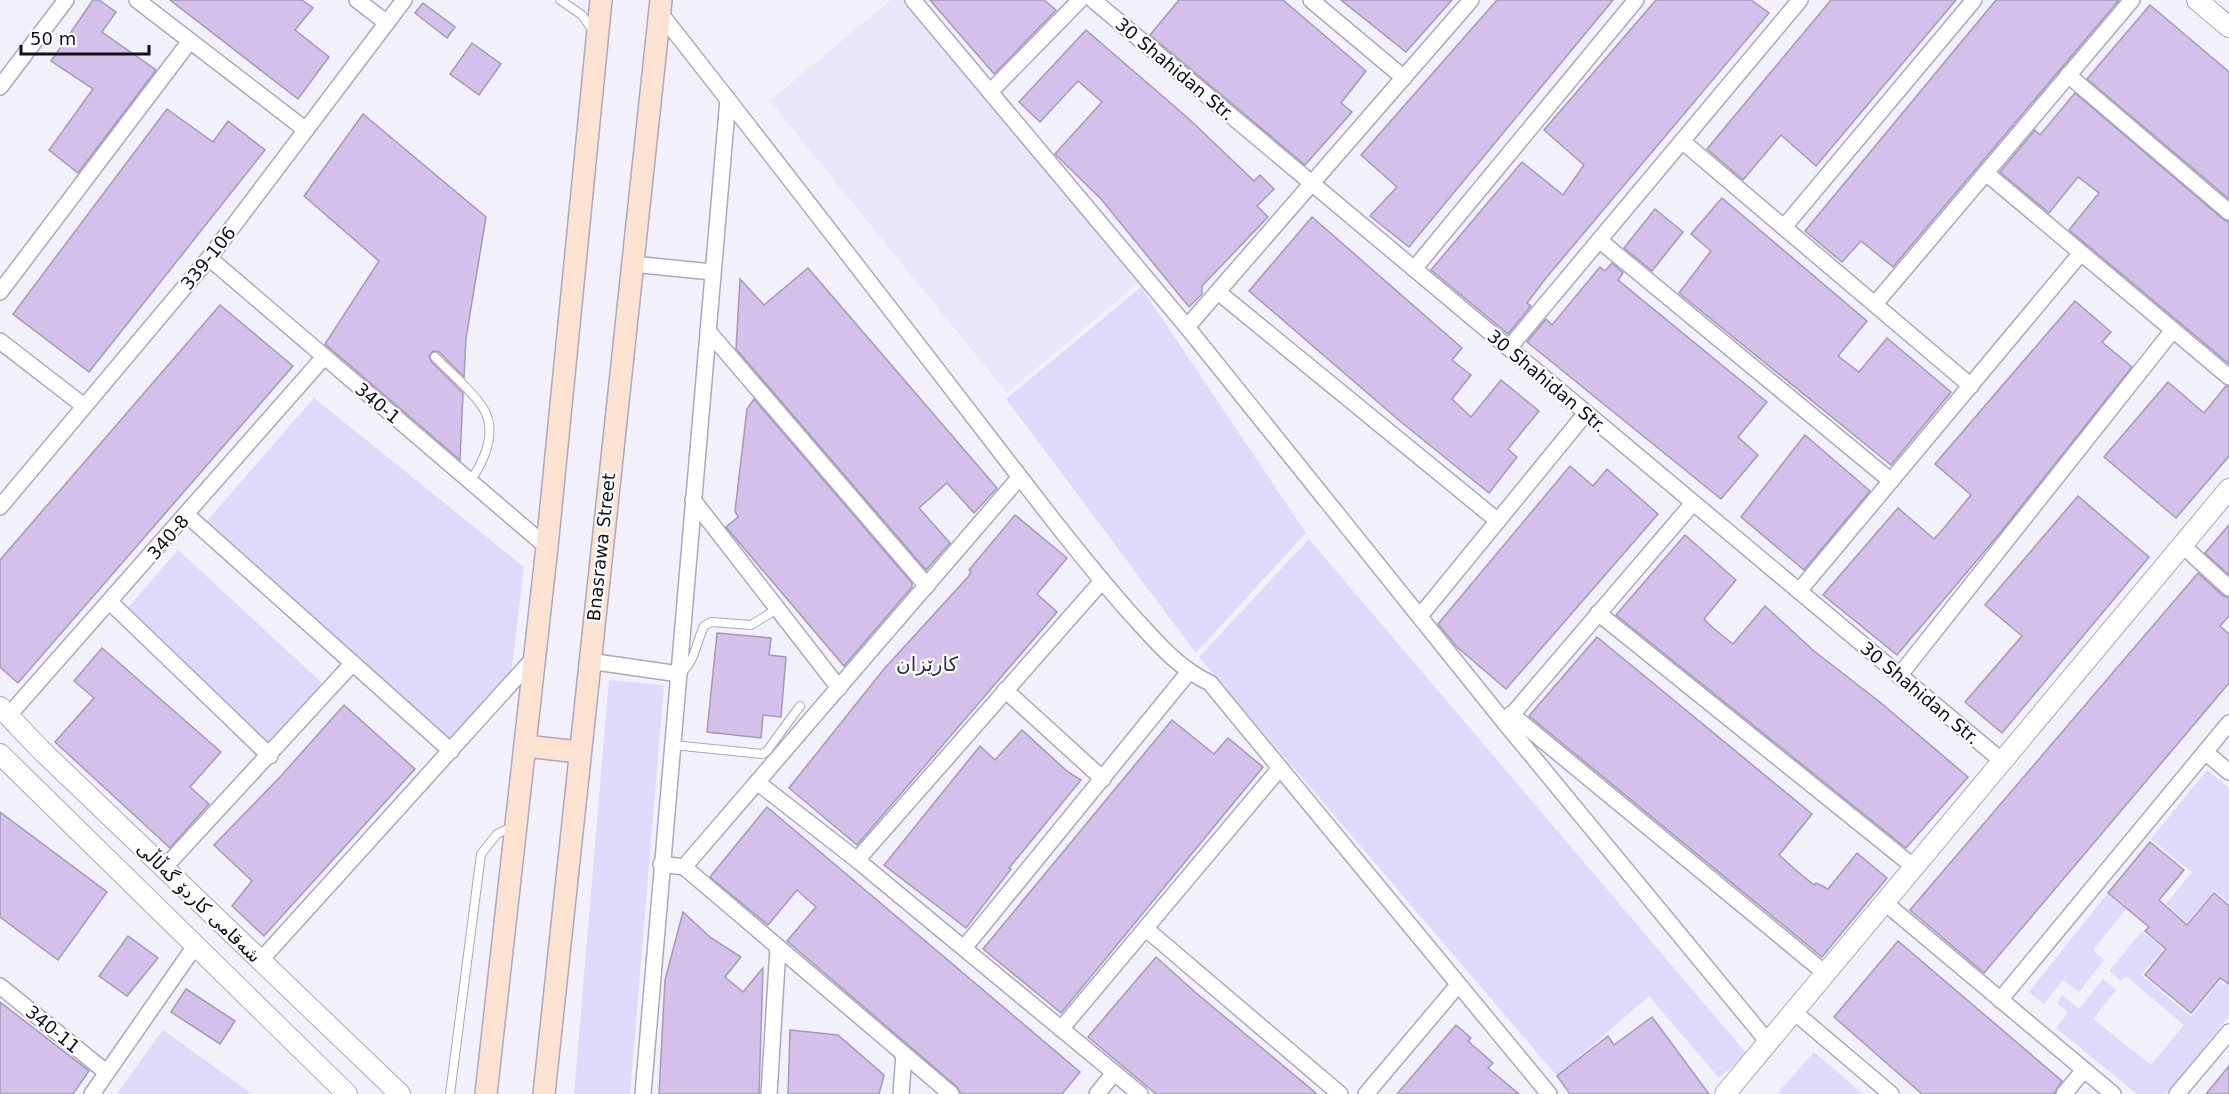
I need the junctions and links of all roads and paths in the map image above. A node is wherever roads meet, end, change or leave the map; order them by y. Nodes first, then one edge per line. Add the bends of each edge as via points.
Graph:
1 (66, 0) edge
2 (137, 0) edge
3 (357, 0) edge
4 (404, 0) edge
5 (560, 0) edge
6 (601, 0) edge
7 (913, 0) edge
8 (1080, 0) edge
9 (1093, 0) edge
10 (1311, 0) edge
11 (1471, 0) edge
12 (1636, 0) edge
13 (1974, 0) edge
14 (2133, 0) edge
15 (2200, 1) edge
16 (1791, 3) edge
17 (660, 6) edge
18 (387, 23) junction
19 (2229, 27) edge
20 (596, 40) junction
21 (190, 41) junction
22 (2068, 75) junction
23 (1404, 78) junction
24 (0, 87) edge
25 (990, 92) junction
26 (728, 99) junction
27 (306, 130) junction
28 (1682, 141) junction
29 (1986, 173) junction
30 (1312, 184) junction
31 (2229, 212) edge
32 (1784, 227) junction
33 (1599, 240) junction
34 (2081, 253) junction
35 (208, 258) junction
36 (632, 264) junction
37 (1414, 269) junction
38 (712, 272) junction
39 (0, 292) edge
40 (1218, 292) junction
41 (1875, 304) junction
42 (1187, 327) junction
43 (2173, 330) junction
44 (708, 331) junction
45 (0, 341) edge
46 (1509, 348) junction
47 (324, 357) junction
48 (435, 357) dead end
49 (2229, 377) edge
50 (1971, 386) junction
51 (84, 406) junction
52 (1586, 413) junction
53 (1019, 478) junction
54 (1891, 481) junction
55 (470, 482) junction
56 (2229, 489) edge
57 (693, 500) junction
58 (1693, 503) junction
59 (0, 507) edge
60 (187, 515) junction
61 (1498, 521) junction
62 (2182, 545) junction
63 (547, 547) junction
64 (1102, 582) junction
65 (927, 586) junction
66 (2229, 588) edge
67 (1799, 591) junction
68 (111, 603) junction
69 (777, 609) junction
70 (1598, 613) junction
71 (1420, 616) junction
72 (533, 659) junction
73 (589, 662) junction
74 (353, 663) junction
75 (1188, 673) junction
76 (679, 674) junction
77 (1899, 676) junction
78 (839, 687) junction
79 (1005, 690) junction
80 (800, 706) dead end
81 (4, 711) edge
82 (1508, 718) junction
83 (2229, 723) edge
84 (672, 745) junction
85 (525, 746) junction
86 (41, 750) junction
87 (451, 751) junction
88 (579, 752) junction
89 (2205, 752) junction
90 (0, 754) edge
91 (270, 756) junction
92 (2002, 762) junction
93 (1280, 768) junction
94 (20, 772) junction
95 (2229, 772) edge
96 (1103, 779) junction
97 (757, 782) junction
98 (516, 825) junction
99 (857, 860) junction
100 (661, 864) junction
101 (684, 867) junction
102 (1914, 867) junction
103 (164, 868) junction
104 (1884, 903) junction
105 (1146, 929) junction
106 (195, 946) junction
107 (778, 948) junction
108 (964, 948) junction
109 (260, 961) junction
110 (1825, 973) junction
111 (1458, 985) junction
112 (0, 986) edge
113 (2000, 1000) junction
114 (1793, 1011) junction
115 (1061, 1029) junction
116 (2229, 1032) edge
117 (1768, 1042) junction
118 (904, 1054) junction
119 (2084, 1070) junction
120 (106, 1072) junction
121 (1114, 1073) junction
122 (1545, 1092) edge
123 (92, 1094) edge
124 (347, 1094) edge
125 (400, 1094) edge
126 (450, 1094) edge
127 (486, 1094) edge
128 (544, 1094) edge
129 (643, 1094) edge
130 (769, 1094) edge
131 (901, 1094) edge
132 (951, 1094) edge
133 (1098, 1094) edge
134 (1140, 1094) edge
135 (1340, 1094) edge
136 (1366, 1094) edge
137 (1725, 1094) edge
138 (1891, 1094) edge
139 (2064, 1094) edge
140 (2113, 1094) edge
141 (2177, 1094) edge

1 - 24 street
2 - 21 street
3 - 18 street
4 - 18 street, 339-106
5 - 20 lane via 582,15
6 - 20 main road
7 - 25 street
8 - 25 street
9 - 30 street, 30 Shahidan Str.
10 - 23 street
11 - 23 street
12 - 37 street
13 - 32 street
14 - 22 street
15 - 19 street
16 - 28 street
17 - 26 street
17 - 36 main road, Bnasrawa Street
18 - 27 street, 339-106
20 - 63 main road
21 - 27 street
21 - 39 street
22 - 29 street
22 - 31 street
23 - 30 street
25 - 42 street
26 - 38 street
26 - 53 street
27 - 35 street, 339-106
28 - 32 street
28 - 33 street
29 - 34 street
29 - 41 street
30 - 37 street, 30 Shahidan Str.
30 - 40 street
32 - 41 street
33 - 46 street
33 - 54 street
34 - 43 street
34 - 50 street
35 - 47 street, 340-1
35 - 51 street, 339-106
36 - 38 street
36 - 73 main road, Bnasrawa Street
37 - 46 street, 30 Shahidan Str.
38 - 44 street
40 - 42 street
40 - 61 street
41 - 50 street
42 - 71 street
43 - 49 street
43 - 77 street
44 - 57 street
44 - 65 street
45 - 51 street
46 - 52 street, 30 Shahidan Str.
47 - 55 street, 340-1
47 - 60 street, 340-8
48 - 55 lane via 484,408 488,444 483,464
50 - 54 street
51 - 59 street, 339-106
52 - 58 street, 30 Shahidan Str.
52 - 61 street
53 - 64 street
53 - 65 street
54 - 67 street
55 - 63 street, 340-1
56 - 62 street
57 - 69 street
57 - 76 street
58 - 67 street, 30 Shahidan Str.
58 - 70 street
60 - 68 street, 340-8
60 - 74 street
61 - 71 street
62 - 66 street
62 - 92 street
63 - 72 main road
64 - 75 street
64 - 79 street
65 - 78 street
67 - 77 street, 30 Shahidan Str.
68 - 81 street, 340-8
68 - 91 street
69 - 76 lane via 751,625 711,622 704,626 688,667
69 - 78 street
70 - 82 street
70 - 102 street
71 - 82 street
72 - 85 main road
72 - 87 street
73 - 76 street
73 - 88 main road, Bnasrawa Street
74 - 87 street
74 - 91 street
75 - 93 street via 1210,683
75 - 96 street
76 - 84 street
77 - 92 street, 30 Shahidan Str.
78 - 97 street
79 - 96 street
79 - 99 street
80 - 84 lane via 762,754
81 - 86 street, شەقامی کاردۆ گەڵاڵی
82 - 110 street
82 - 117 street
83 - 89 street
84 - 100 street
85 - 88 main road
85 - 98 main road
86 - 94 street
86 - 103 street, شەقامی کاردۆ گەڵاڵی
87 - 109 street
88 - 128 main road, Bnasrawa Street
89 - 95 street
89 - 113 street
90 - 94 street, شەقامی کاردۆ گەڵاڵی
91 - 103 street
92 - 102 street
93 - 105 street
93 - 111 street
94 - 106 street, شەقامی کاردۆ گەڵاڵی
96 - 108 street
97 - 99 street
97 - 101 street
98 - 126 lane via 497,834 481,854
98 - 127 main road
99 - 108 street
100 - 101 street
100 - 129 street
101 - 107 street
102 - 104 street
103 - 109 street, شەقامی کاردۆ گەڵاڵی
104 - 110 street
104 - 113 street
105 - 115 street
105 - 135 street
106 - 120 street
106 - 124 street, شەقامی کاردۆ گەڵاڵی
107 - 118 street
107 - 130 street
108 - 115 street
109 - 125 street, شەقامی کاردۆ گەڵاڵی
110 - 114 street
111 - 122 street
111 - 136 street
112 - 120 street, 340-11
113 - 119 street
114 - 117 street
114 - 138 street
115 - 121 street
116 - 141 street
117 - 137 street
118 - 131 street
118 - 132 street
119 - 139 street
119 - 140 street
120 - 123 street
121 - 133 street
121 - 134 street

